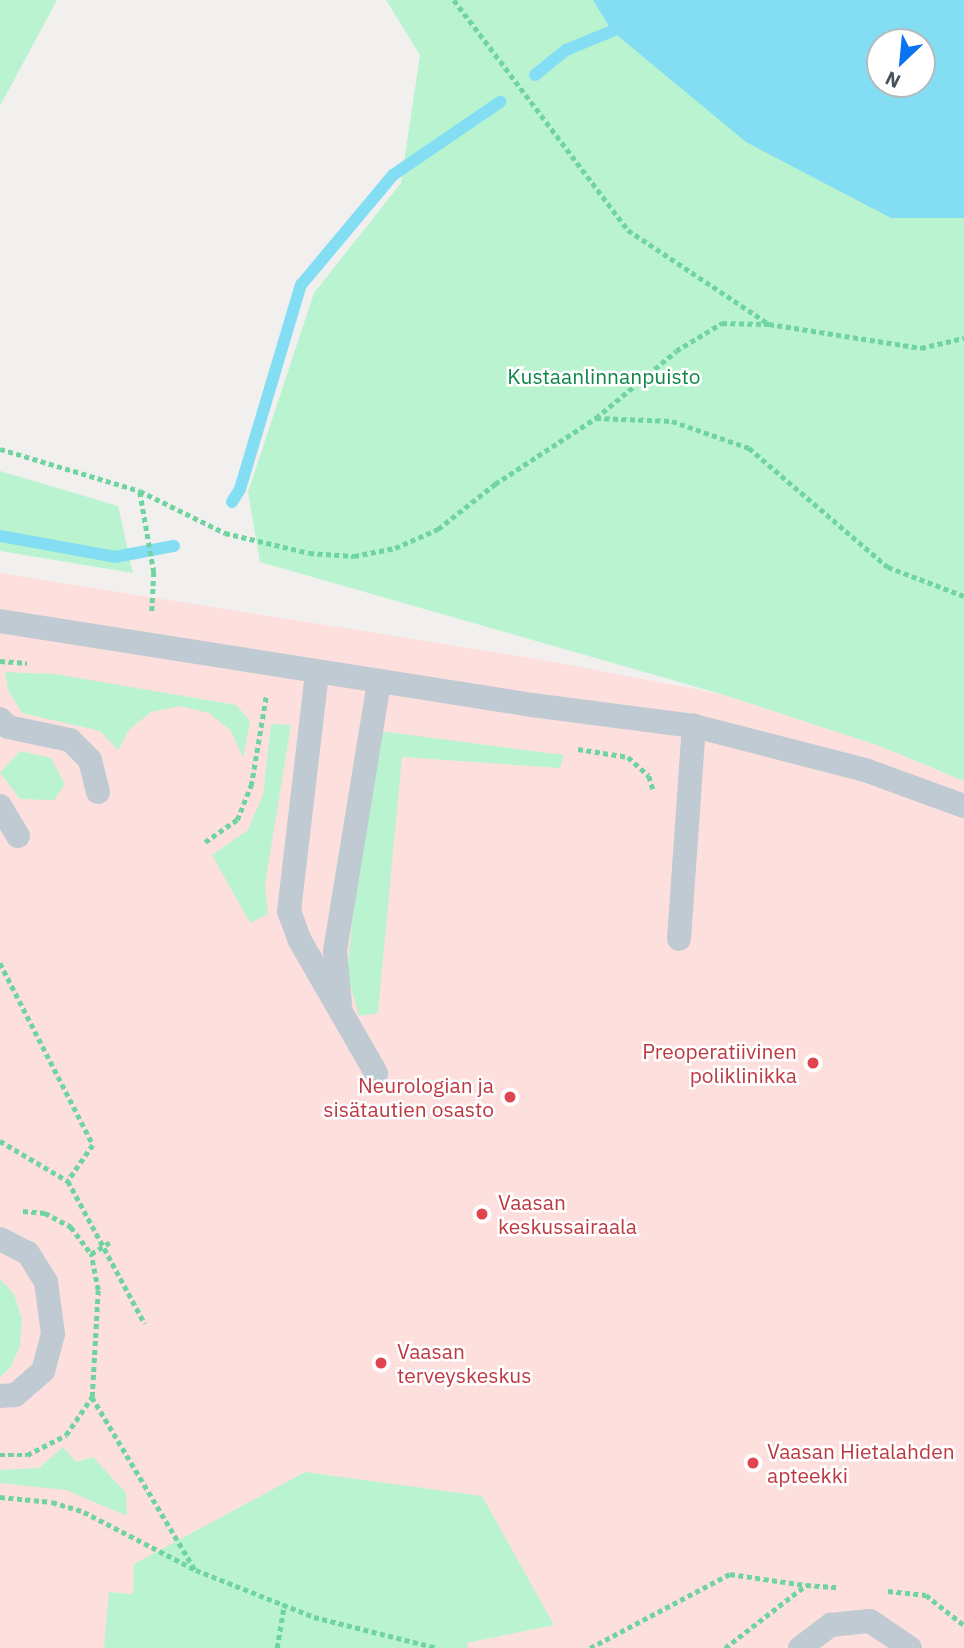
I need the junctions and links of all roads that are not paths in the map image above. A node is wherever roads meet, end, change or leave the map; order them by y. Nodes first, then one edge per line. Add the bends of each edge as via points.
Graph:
1 (0, 621) edge
2 (317, 673) junction
3 (379, 682) junction
4 (0, 719) edge
5 (694, 726) junction
6 (98, 792) dead end
7 (0, 806) edge
8 (964, 806) edge
9 (18, 836) dead end
10 (679, 939) dead end
11 (341, 1011) junction
12 (376, 1073) dead end
13 (0, 1239) edge
14 (0, 1396) edge
15 (800, 1648) edge
16 (910, 1648) edge

1 - 2 lane
2 - 3 lane
2 - 11 lane via 289,911 299,939
3 - 5 lane
3 - 11 lane via 335,951
4 - 6 lane via 8,727 70,740 90,760
5 - 8 lane via 865,770
5 - 10 lane
7 - 9 lane
11 - 12 lane
13 - 14 lane via 28,1253 46,1282 52,1334 43,1371 15,1395
15 - 16 lane via 831,1625 870,1621

